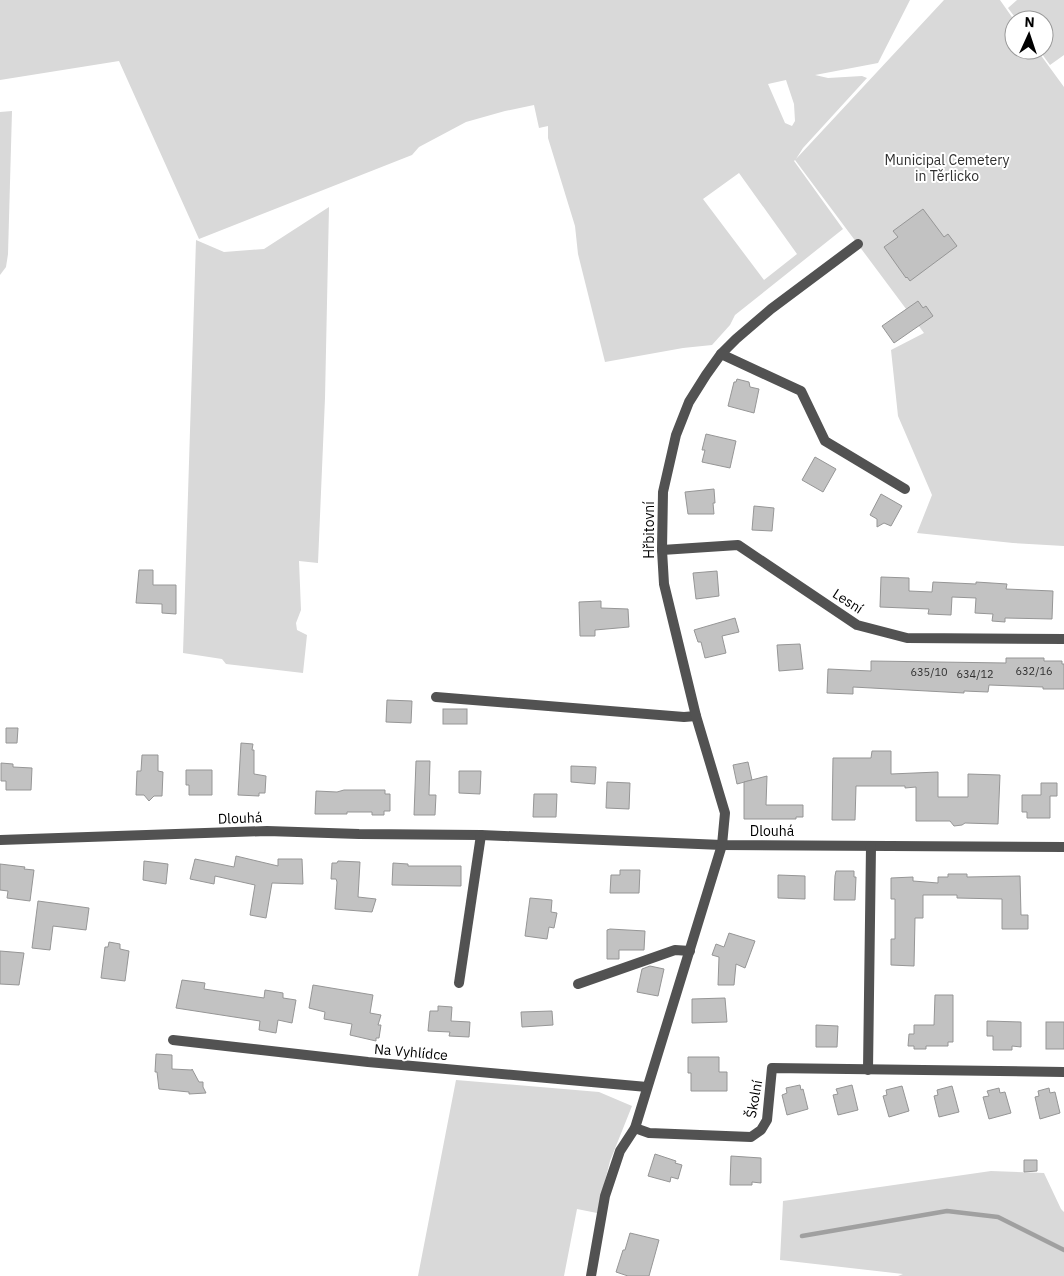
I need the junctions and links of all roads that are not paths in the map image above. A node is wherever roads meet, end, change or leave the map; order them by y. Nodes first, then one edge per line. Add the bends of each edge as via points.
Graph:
1 (858, 244) dead end
2 (721, 354) junction
3 (905, 489) dead end
4 (662, 550) junction
5 (1064, 639) edge
6 (436, 697) dead end
7 (696, 716) junction
8 (481, 835) junction
9 (0, 840) edge
10 (722, 845) junction
11 (871, 846) junction
12 (1064, 846) edge
13 (690, 950) junction
14 (459, 983) dead end
15 (578, 984) dead end
16 (173, 1040) dead end
17 (868, 1070) junction
18 (1064, 1072) edge
19 (647, 1087) junction
20 (635, 1128) junction
21 (591, 1276) edge

1 - 2 street, Hřbitovní via 771,310
2 - 3 street via 801,391 825,441
2 - 4 street, Hřbitovní via 689,402 676,435 663,492
4 - 5 street, Lesní via 738,545 857,625 907,638
4 - 7 street, Hřbitovní via 664,584
6 - 7 street
7 - 10 street, Hřbitovní via 725,813
8 - 9 street, Dlouhá via 267,831
8 - 10 street, Dlouhá
8 - 14 street
10 - 11 street, Dlouhá
10 - 13 street
11 - 12 street, Dlouhá
11 - 17 street
13 - 15 street via 675,950
13 - 19 street
16 - 19 street, Na Vyhlídce via 368,1062
17 - 18 street, Školní
17 - 20 street, Školní via 772,1068 767,1120 751,1137 649,1133
19 - 20 street
20 - 21 street via 620,1151 605,1196

